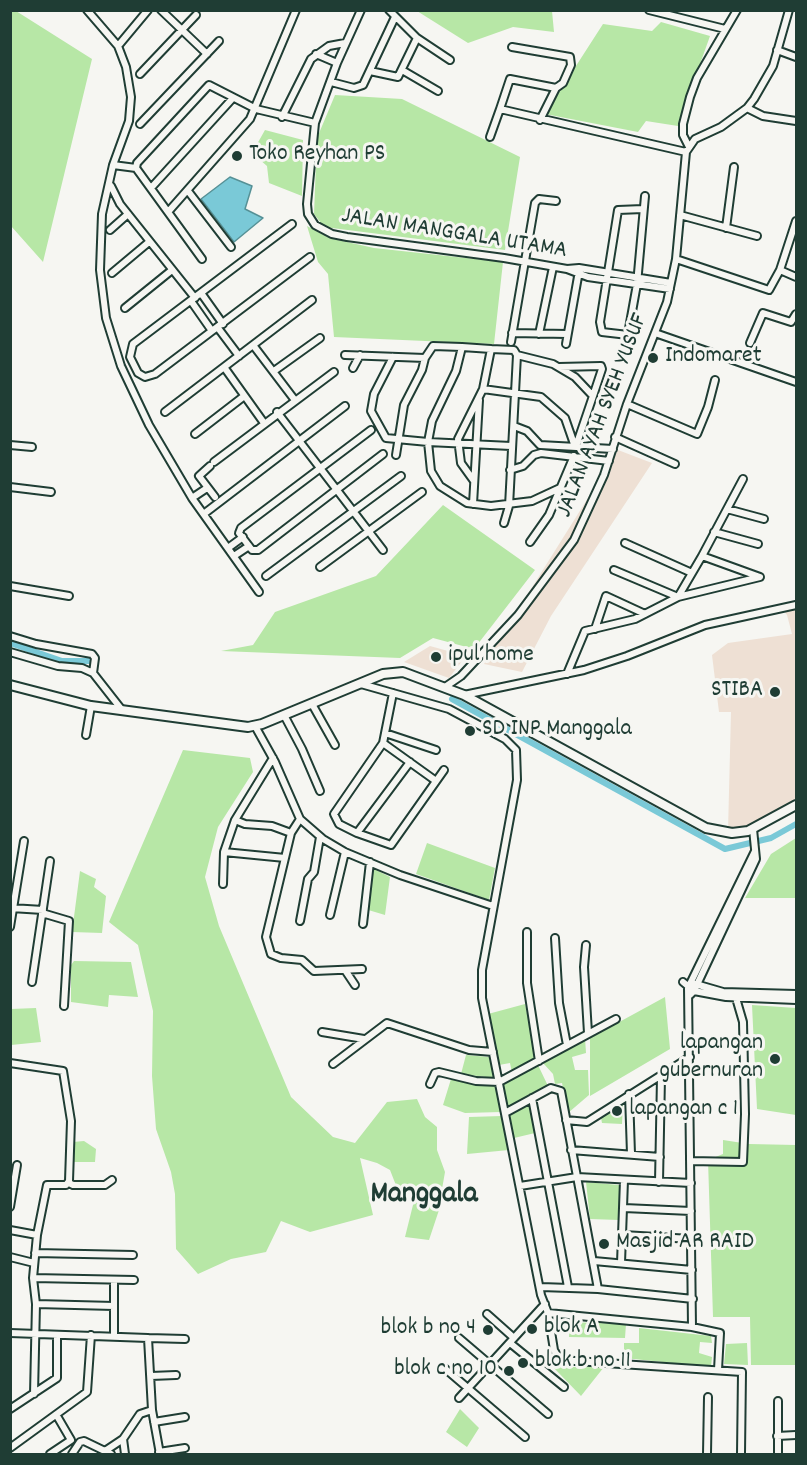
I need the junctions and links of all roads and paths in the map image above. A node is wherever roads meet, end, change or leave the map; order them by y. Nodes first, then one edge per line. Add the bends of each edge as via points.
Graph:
1 (87, 10) edge
2 (148, 10) edge
3 (161, 10) edge
4 (296, 10) edge
5 (361, 10) edge
6 (389, 10) edge
7 (649, 10) edge
8 (737, 10) edge
9 (789, 10) edge
10 (196, 15) dead end
11 (395, 17) junction
12 (182, 29) junction
13 (725, 29) junction
14 (417, 38) junction
15 (219, 41) dead end
16 (345, 43) junction
17 (118, 46) junction
18 (512, 47) dead end
19 (777, 50) junction
20 (207, 54) junction
21 (316, 54) junction
22 (796, 57) edge
23 (450, 60) dead end
24 (337, 63) junction
25 (402, 70) junction
26 (370, 71) junction
27 (140, 74) dead end
28 (331, 82) junction
29 (556, 88) junction
30 (438, 91) dead end
31 (232, 99) junction
32 (747, 108) junction
33 (256, 109) junction
34 (500, 109) junction
35 (282, 117) junction
36 (540, 120) junction
37 (796, 121) edge
38 (315, 123) junction
39 (140, 124) dead end
40 (490, 137) dead end
41 (688, 149) junction
42 (113, 165) junction
43 (734, 167) dead end
44 (136, 168) junction
45 (111, 186) dead end
46 (151, 188) junction
47 (188, 191) junction
48 (645, 196) dead end
49 (556, 201) dead end
50 (643, 209) junction
51 (168, 212) junction
52 (128, 214) junction
53 (680, 215) junction
54 (796, 221) edge
55 (292, 224) dead end
56 (726, 228) junction
57 (110, 230) dead end
58 (757, 236) dead end
59 (149, 242) junction
60 (231, 246) dead end
61 (310, 257) dead end
62 (202, 259) dead end
63 (676, 259) junction
64 (523, 262) junction
65 (553, 267) junction
66 (172, 270) junction
67 (780, 270) junction
68 (579, 271) junction
69 (112, 273) dead end
70 (608, 276) junction
71 (796, 277) edge
72 (638, 280) junction
73 (671, 286) junction
74 (201, 293) junction
75 (193, 300) junction
76 (312, 300) dead end
77 (125, 308) dead end
78 (796, 314) edge
79 (218, 328) junction
80 (512, 333) junction
81 (655, 333) junction
82 (539, 334) junction
83 (567, 334) junction
84 (628, 336) junction
85 (320, 338) dead end
86 (511, 342) dead end
87 (750, 343) dead end
88 (566, 344) dead end
89 (253, 345) junction
90 (626, 345) dead end
91 (462, 347) junction
92 (492, 349) junction
93 (345, 355) dead end
94 (360, 355) junction
95 (517, 355) junction
96 (239, 356) junction
97 (393, 357) junction
98 (425, 358) junction
99 (558, 366) junction
100 (135, 367) junction
101 (224, 367) junction
102 (353, 368) dead end
103 (274, 371) junction
104 (334, 372) dead end
105 (124, 374) junction
106 (715, 380) dead end
107 (796, 382) edge
108 (483, 390) junction
109 (515, 392) junction
110 (593, 396) junction
111 (243, 397) junction
112 (479, 397) junction
113 (294, 399) junction
114 (627, 404) junction
115 (345, 406) dead end
116 (165, 412) dead end
117 (277, 412) junction
118 (264, 423) junction
119 (513, 426) junction
120 (371, 430) dead end
121 (195, 434) dead end
122 (615, 437) junction
123 (396, 439) junction
124 (428, 441) junction
125 (300, 442) junction
126 (457, 443) junction
127 (476, 444) junction
128 (10, 445) edge
129 (512, 446) junction
130 (575, 446) junction
131 (32, 447) dead end
132 (613, 449) junction
133 (383, 453) dead end
134 (396, 454) dead end
135 (574, 456) junction
136 (609, 461) junction
137 (675, 464) dead end
138 (320, 468) junction
139 (510, 470) junction
140 (401, 476) dead end
141 (743, 479) dead end
142 (474, 481) junction
143 (10, 487) edge
144 (207, 488) junction
145 (560, 488) junction
146 (337, 489) junction
147 (51, 492) dead end
148 (422, 492) dead end
149 (214, 497) dead end
150 (192, 498) junction
151 (473, 504) junction
152 (508, 506) junction
153 (727, 508) junction
154 (353, 511) junction
155 (205, 513) junction
156 (764, 519) dead end
157 (504, 523) dead end
158 (369, 531) junction
159 (714, 532) junction
160 (243, 537) junction
161 (530, 542) dead end
162 (625, 543) dead end
163 (758, 544) dead end
164 (249, 546) junction
165 (228, 548) junction
166 (383, 550) dead end
167 (234, 556) junction
168 (702, 556) junction
169 (320, 567) dead end
170 (614, 570) dead end
171 (692, 573) junction
172 (266, 576) dead end
173 (10, 586) edge
174 (259, 592) dead end
175 (69, 596) dead end
176 (678, 597) junction
177 (796, 604) edge
178 (645, 614) junction
179 (595, 629) junction
180 (10, 636) edge
181 (10, 652) edge
182 (93, 673) junction
183 (567, 674) junction
184 (361, 684) junction
185 (10, 686) edge
186 (445, 687) junction
187 (393, 693) junction
188 (464, 695) junction
189 (312, 704) junction
190 (91, 706) junction
191 (122, 710) junction
192 (284, 715) junction
193 (255, 726) junction
194 (385, 734) junction
195 (86, 735) dead end
196 (383, 743) junction
197 (336, 745) dead end
198 (436, 750) dead end
199 (273, 758) junction
200 (410, 762) junction
201 (444, 770) dead end
202 (436, 781) junction
203 (320, 791) dead end
204 (796, 805) edge
205 (300, 819) junction
206 (235, 820) junction
207 (753, 829) junction
208 (291, 833) junction
209 (357, 833) junction
210 (320, 837) junction
211 (24, 841) dead end
212 (224, 852) junction
213 (345, 852) junction
214 (285, 858) junction
215 (50, 861) dead end
216 (370, 862) junction
217 (223, 884) dead end
218 (493, 906) junction
219 (12, 908) edge
220 (43, 912) junction
221 (330, 915) dead end
222 (300, 921) dead end
223 (363, 924) dead end
224 (10, 927) edge
225 (527, 933) dead end
226 (555, 938) dead end
227 (586, 945) dead end
228 (362, 969) dead end
229 (345, 970) junction
230 (32, 982) dead end
231 (356, 985) dead end
232 (691, 988) junction
233 (796, 994) edge
234 (736, 998) junction
235 (796, 1000) edge
236 (64, 1006) dead end
237 (616, 1019) dead end
238 (322, 1032) dead end
239 (588, 1033) junction
240 (364, 1039) junction
241 (567, 1045) junction
242 (493, 1052) junction
243 (690, 1057) junction
244 (540, 1061) junction
245 (10, 1063) edge
246 (333, 1064) dead end
247 (661, 1077) junction
248 (499, 1082) junction
249 (430, 1084) dead end
250 (630, 1094) junction
251 (532, 1098) junction
252 (505, 1113) junction
253 (566, 1120) junction
254 (571, 1150) junction
255 (631, 1154) junction
256 (660, 1157) junction
257 (690, 1161) junction
258 (17, 1165) dead end
259 (577, 1177) junction
260 (112, 1180) dead end
261 (624, 1180) junction
262 (549, 1182) junction
263 (659, 1182) junction
264 (69, 1183) junction
265 (691, 1183) junction
266 (520, 1186) junction
267 (10, 1207) edge
268 (624, 1208) junction
269 (691, 1211) junction
270 (10, 1230) edge
271 (37, 1235) junction
272 (623, 1235) junction
273 (691, 1239) junction
274 (35, 1253) junction
275 (134, 1255) dead end
276 (10, 1257) edge
277 (594, 1261) junction
278 (34, 1263) junction
279 (621, 1263) junction
280 (692, 1270) junction
281 (33, 1278) junction
282 (114, 1280) junction
283 (134, 1280) dead end
284 (541, 1287) junction
285 (568, 1287) junction
286 (598, 1289) junction
287 (693, 1299) junction
288 (36, 1304) junction
289 (545, 1304) junction
290 (114, 1306) junction
291 (548, 1313) junction
292 (487, 1314) dead end
293 (692, 1327) junction
294 (10, 1333) edge
295 (35, 1334) junction
296 (57, 1335) junction
297 (91, 1335) junction
298 (114, 1336) junction
299 (148, 1338) junction
300 (459, 1338) dead end
301 (185, 1339) dead end
302 (512, 1341) junction
303 (489, 1364) junction
304 (442, 1366) dead end
305 (718, 1370) junction
306 (176, 1375) dead end
307 (151, 1376) junction
308 (469, 1387) junction
309 (564, 1387) dead end
310 (34, 1394) junction
311 (708, 1397) dead end
312 (459, 1398) dead end
313 (778, 1401) dead end
314 (10, 1409) edge
315 (152, 1410) junction
316 (548, 1414) dead end
317 (57, 1416) junction
318 (185, 1417) dead end
319 (154, 1422) junction
320 (796, 1435) edge
321 (777, 1436) junction
322 (525, 1437) dead end
323 (123, 1439) junction
324 (10, 1448) edge
325 (185, 1448) dead end
326 (108, 1453) edge
327 (159, 1453) edge
328 (50, 1455) edge
329 (72, 1455) edge
330 (125, 1455) edge
331 (707, 1455) edge
332 (741, 1455) edge
333 (778, 1455) edge

1 - 17 street
2 - 17 street
3 - 12 street
4 - 33 street
5 - 16 street, JALAN MANGGALA UTAMA
6 - 11 street
7 - 13 street
8 - 13 street, JALAN AYAH SYEH YUSUF
9 - 19 street
10 - 12 street
11 - 14 street
11 - 26 street
12 - 20 street
12 - 27 street
13 - 41 street, JALAN AYAH SYEH YUSUF via 690,98 682,124
14 - 23 street
14 - 25 street
15 - 20 street
16 - 21 street
16 - 24 street, JALAN MANGGALA UTAMA
17 - 42 street via 131,97 129,121
18 - 29 street via 570,57 563,83
19 - 22 street
19 - 32 street via 763,85
20 - 39 street
21 - 24 street
21 - 35 street via 306,66
24 - 28 street, JALAN MANGGALA UTAMA
25 - 26 street via 396,78
25 - 30 street
26 - 28 street via 360,87
28 - 38 street, JALAN MANGGALA UTAMA
29 - 34 street via 510,79
29 - 36 street
31 - 33 street
31 - 44 street via 213,86 205,87 136,163
31 - 46 street
32 - 37 street via 763,116
32 - 41 street via 721,127 695,139
33 - 35 street
33 - 47 street
34 - 36 street
34 - 40 street
35 - 38 street
36 - 41 street
38 - 64 street, JALAN MANGGALA UTAMA via 307,204 310,218 320,229 347,237
41 - 53 street, JALAN AYAH SYEH YUSUF
42 - 44 street
42 - 105 street via 102,214 100,270 106,318
43 - 56 street
44 - 46 street
45 - 52 street
46 - 51 street
47 - 51 street
47 - 60 street
48 - 50 street
49 - 64 street via 541,199 535,203
50 - 70 street via 618,210
50 - 72 street
51 - 62 street
52 - 57 street
52 - 59 street
53 - 56 street
53 - 63 street, JALAN AYAH SYEH YUSUF
54 - 67 street
55 - 74 street
56 - 58 street
59 - 66 street
59 - 69 street
61 - 79 street
63 - 67 street via 767,290 773,287
63 - 73 street, JALAN AYAH SYEH YUSUF
64 - 65 street, JALAN MANGGALA UTAMA
64 - 80 street
65 - 68 street, JALAN MANGGALA UTAMA
65 - 82 street
66 - 75 street
66 - 77 street
67 - 71 street
68 - 70 street, JALAN MANGGALA UTAMA
68 - 83 street
70 - 72 street, JALAN MANGGALA UTAMA
70 - 84 street via 600,322 602,332
72 - 73 street, JALAN MANGGALA UTAMA
72 - 84 street
73 - 81 street, JALAN AYAH SYEH YUSUF
74 - 75 street
74 - 79 street
75 - 79 street
75 - 100 street via 133,344 130,352
76 - 89 street
78 - 87 street via 791,322 763,313
79 - 96 street
79 - 100 street via 155,374 141,375
80 - 82 street
80 - 86 street
81 - 107 street
81 - 114 street, JALAN AYAH SYEH YUSUF
82 - 83 street
83 - 88 street
84 - 90 street
85 - 103 street
89 - 96 street
89 - 103 street
91 - 92 street
91 - 98 street via 433,346
91 - 124 street via 454,376 432,421
92 - 95 street via 513,350
92 - 108 street
93 - 94 street
94 - 97 street
94 - 102 street
95 - 99 street
95 - 109 street
96 - 101 street
97 - 98 street
97 - 123 street via 371,407 383,435
98 - 123 street via 404,405
99 - 110 street via 575,376
99 - 110 street via 601,366
100 - 105 street
101 - 111 street
101 - 116 street
103 - 113 street
104 - 113 street
105 - 150 street
106 - 114 street via 697,434
108 - 109 street
108 - 112 street
109 - 119 street
109 - 130 street via 536,395 551,404 568,424
110 - 130 street
111 - 118 street
111 - 121 street
112 - 126 street
112 - 127 street
113 - 117 street
114 - 122 street, JALAN AYAH SYEH YUSUF
115 - 125 street
117 - 118 street
117 - 125 street
118 - 144 street via 199,476
119 - 129 street
119 - 130 street via 527,431 540,445
120 - 138 street
122 - 132 street, JALAN AYAH SYEH YUSUF
122 - 137 street
123 - 124 street
123 - 134 street
124 - 126 street
124 - 151 street via 431,471 437,483
125 - 138 street
125 - 155 street
126 - 127 street
126 - 142 street via 465,472
127 - 129 street
127 - 142 street
128 - 131 street
129 - 139 street
130 - 132 street
132 - 136 street, JALAN AYAH SYEH YUSUF
133 - 146 street
135 - 136 street
135 - 139 street via 537,453 523,466
135 - 145 street
136 - 186 street, JALAN AYAH SYEH YUSUF via 564,556 518,615
138 - 146 street
138 - 160 street via 241,528
139 - 152 street
140 - 154 street
141 - 153 street
142 - 151 street
143 - 147 street
144 - 149 street
144 - 150 street
145 - 152 street
145 - 161 street via 549,515
146 - 154 street
146 - 164 street via 258,550
148 - 158 street
150 - 155 street
151 - 152 street
152 - 157 street
153 - 156 street
153 - 159 street
154 - 158 street
154 - 172 street
155 - 165 street
158 - 166 street
158 - 169 street
159 - 163 street
159 - 168 street
160 - 164 street
160 - 165 street
162 - 171 street
164 - 167 street
165 - 167 street
167 - 174 street
168 - 171 street
168 - 176 street via 760,577
170 - 176 street
171 - 176 street
173 - 175 street
176 - 178 street
177 - 183 street via 705,625 627,656
178 - 179 street
178 - 179 street via 606,596
179 - 183 street via 585,631
180 - 182 street via 92,654
181 - 182 street
182 - 191 street
183 - 188 street
184 - 186 street via 396,672
184 - 187 street
184 - 189 street
185 - 190 street
186 - 188 street
187 - 194 street
187 - 218 street via 449,709 504,739 516,750 517,780
188 - 207 street via 696,823 722,832
189 - 192 street
189 - 197 street
190 - 191 street
190 - 195 street
191 - 193 street
192 - 193 street
192 - 203 street
193 - 199 street
194 - 196 street
194 - 198 street
196 - 200 street
196 - 209 street via 334,814 339,824
199 - 205 street
199 - 206 street
200 - 202 street
200 - 209 street
201 - 202 street
202 - 209 street via 390,846
204 - 207 street
205 - 208 street
205 - 210 street
206 - 208 street
206 - 212 street
207 - 232 street via 754,847
208 - 214 street
210 - 213 street
210 - 222 street
211 - 219 street
212 - 214 street
212 - 217 street
213 - 216 street
213 - 221 street
214 - 229 street via 266,937 271,954 302,960 314,971
215 - 220 street
216 - 218 street
216 - 223 street
218 - 242 street via 481,986
219 - 220 street
219 - 224 street
220 - 230 street
220 - 236 street via 69,921
225 - 244 street via 526,983
226 - 241 street via 557,983
227 - 239 street
228 - 229 street
229 - 231 street
232 - 233 street
232 - 234 street
232 - 243 street
234 - 235 street
234 - 257 street via 743,1022 743,1162
237 - 239 street
238 - 240 street
239 - 241 street
240 - 242 street via 389,1024 469,1050
240 - 246 street
241 - 244 street
242 - 248 street
243 - 247 street
243 - 257 street
244 - 248 street
245 - 264 street via 57,1068 64,1073 71,1121
247 - 250 street
247 - 256 street
248 - 249 street via 476,1082 439,1072
248 - 252 street
250 - 253 street via 587,1122
250 - 255 street
251 - 252 street
251 - 253 street via 559,1088
251 - 262 street
252 - 266 street
253 - 254 street
254 - 255 street
254 - 259 street
255 - 256 street
256 - 263 street
257 - 265 street
258 - 267 street
259 - 261 street
259 - 262 street
259 - 277 street
260 - 264 street via 105,1185
261 - 263 street
261 - 268 street
262 - 266 street
262 - 285 street
263 - 265 street
264 - 271 street via 47,1185
265 - 269 street
266 - 284 street
268 - 269 street
268 - 272 street
269 - 273 street
270 - 271 street
271 - 274 street
272 - 273 street
272 - 279 street
273 - 280 street
274 - 275 street
274 - 278 street
276 - 278 street
277 - 279 street
277 - 286 street
278 - 281 street
279 - 280 street
280 - 287 street
281 - 282 street
281 - 288 street
282 - 283 street
282 - 290 street
284 - 285 street
284 - 289 street
285 - 286 street
286 - 287 street
287 - 293 street
288 - 290 street
288 - 295 street
289 - 291 street
289 - 302 street
290 - 298 street
291 - 293 street
291 - 305 street via 554,1350 560,1360
292 - 302 street
293 - 305 street via 720,1333
294 - 295 street
295 - 296 street
295 - 310 street
296 - 297 street
296 - 310 street via 57,1378
297 - 298 street
297 - 317 street via 88,1390
298 - 299 street
299 - 301 street
299 - 307 street
300 - 303 street
302 - 303 street
302 - 309 street
303 - 308 street
303 - 316 street
304 - 308 street
305 - 332 street via 742,1372
306 - 307 street
307 - 315 street
308 - 312 street
308 - 322 street
310 - 314 street
311 - 331 street
313 - 321 street
315 - 319 street
315 - 323 street via 140,1414
317 - 324 street
317 - 328 street via 71,1438
318 - 319 street
319 - 327 street
320 - 321 street
321 - 333 street
323 - 326 street
323 - 330 street
325 - 327 street
326 - 329 street via 84,1441

